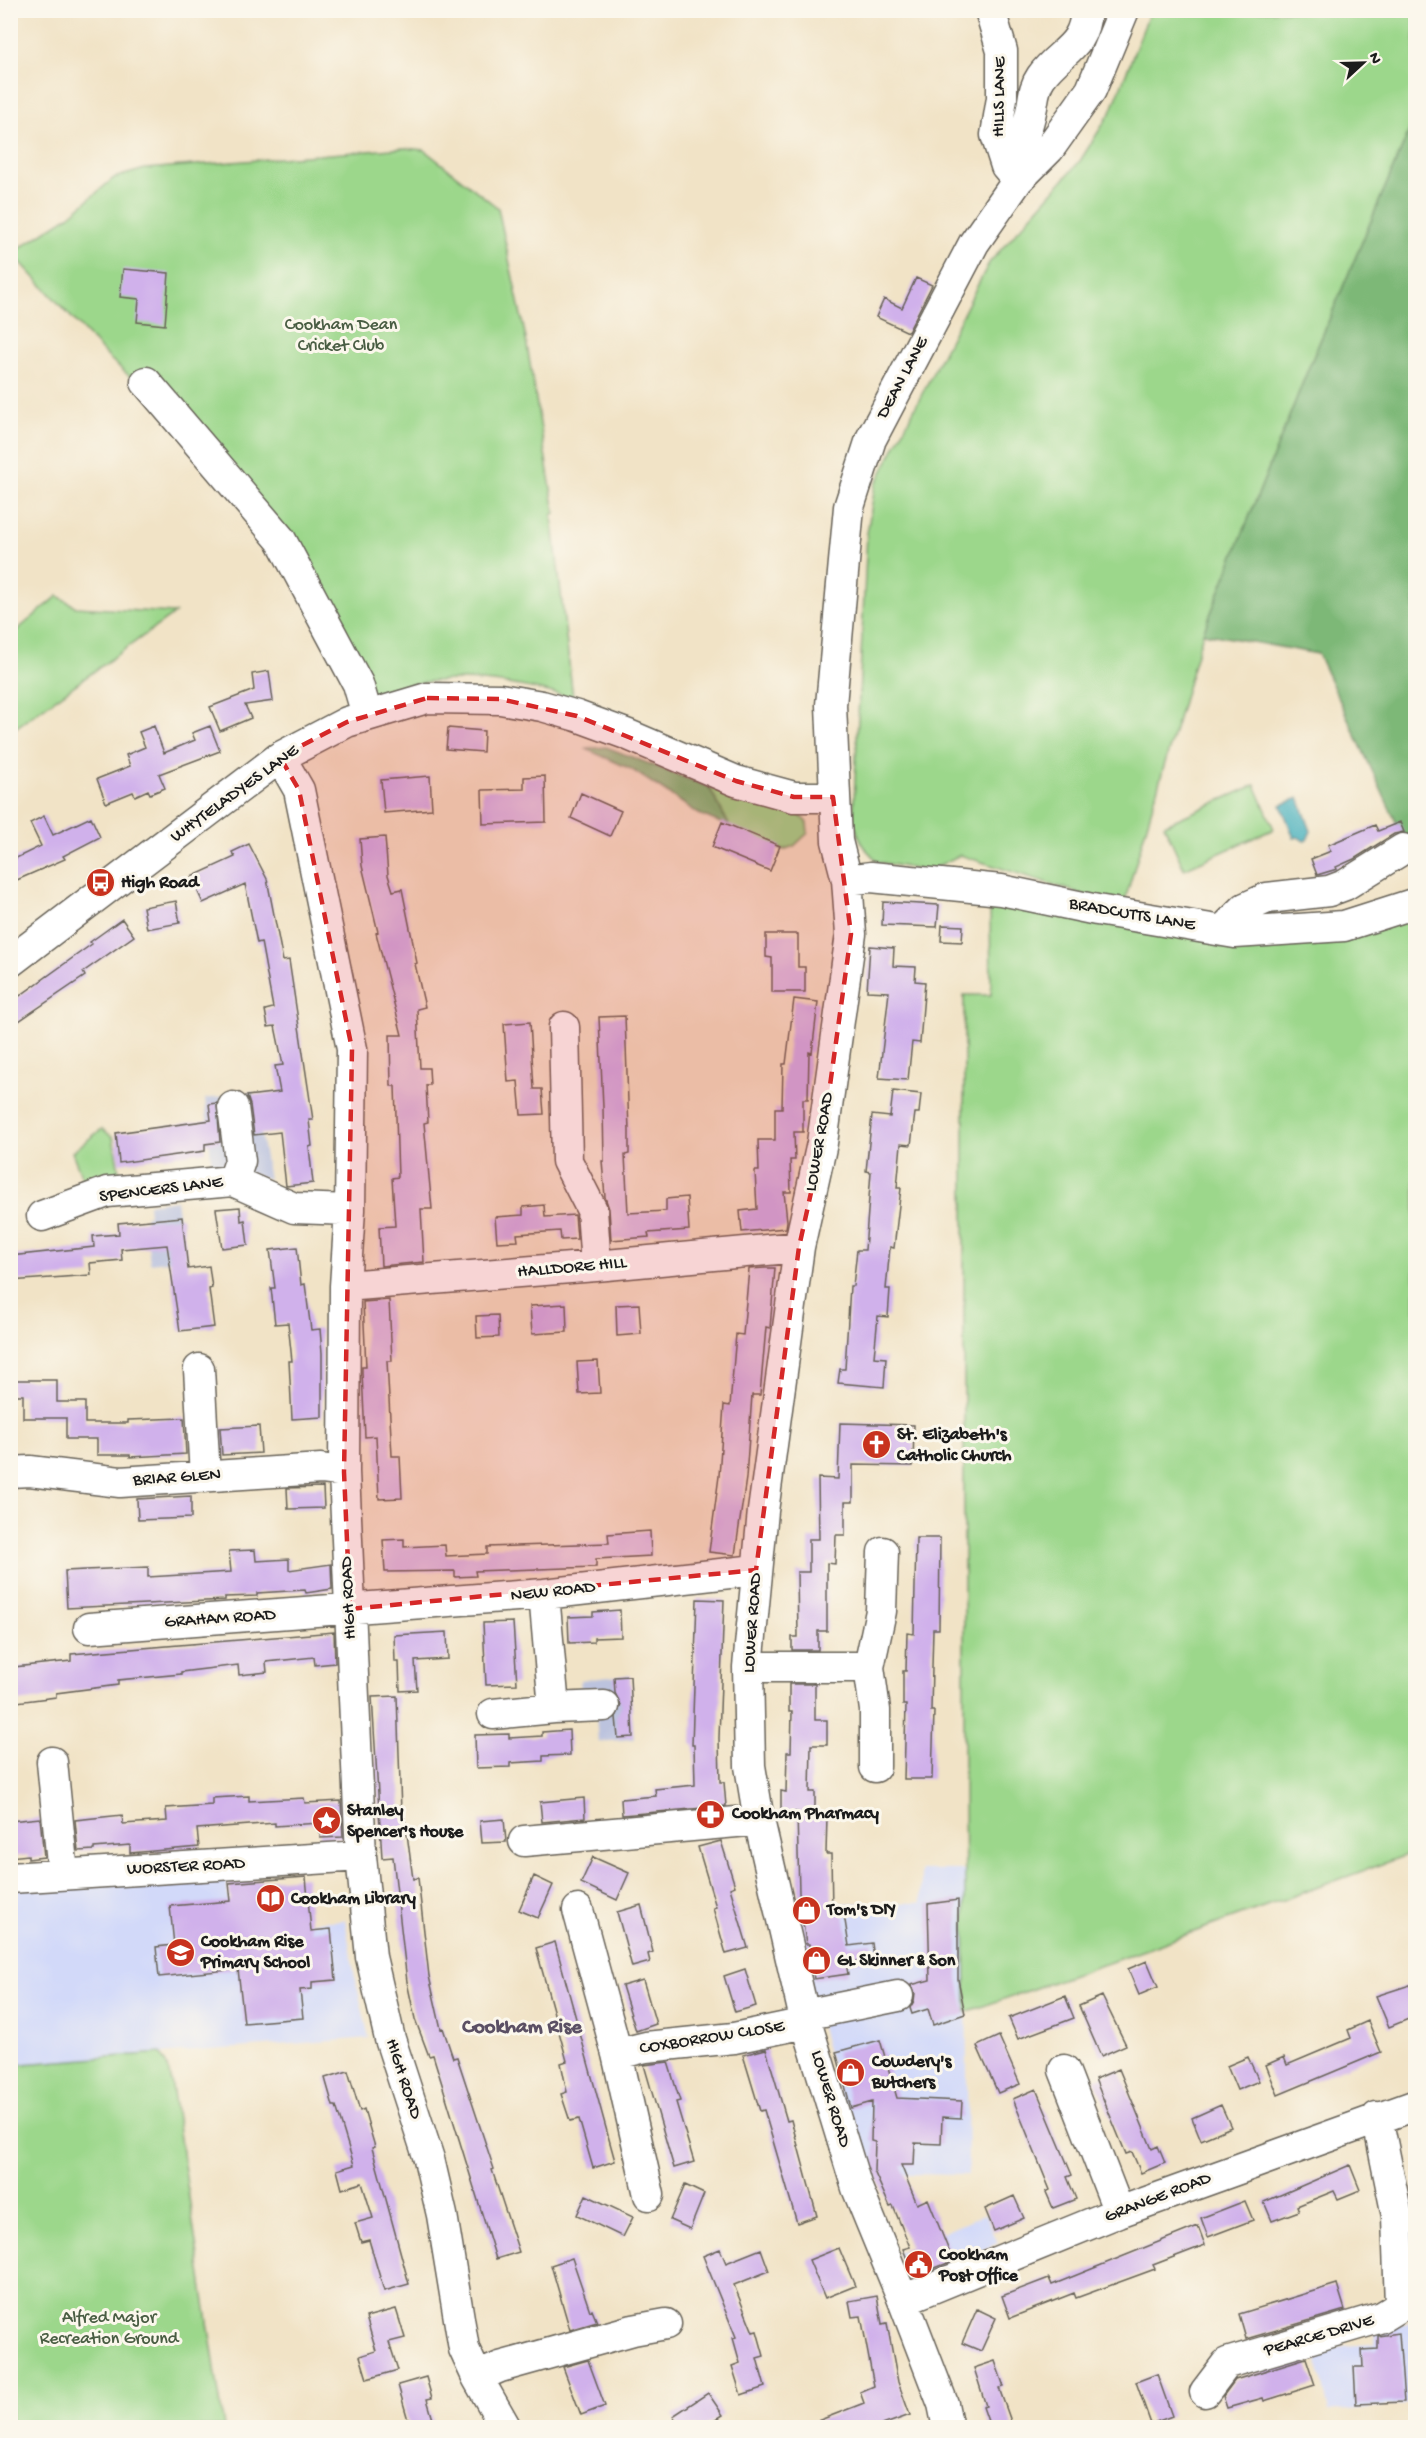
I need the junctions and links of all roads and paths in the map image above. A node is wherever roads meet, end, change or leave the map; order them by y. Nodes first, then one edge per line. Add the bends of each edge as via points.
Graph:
1 (990, 10) edge
2 (1086, 10) edge
3 (1124, 10) edge
4 (1012, 173) junction
5 (146, 382) dead end
6 (367, 715) junction
7 (280, 757) junction
8 (833, 797) junction
9 (1403, 849) dead end
10 (847, 880) junction
11 (1416, 903) edge
12 (1222, 931) junction
13 (10, 962) edge
14 (564, 1027) dead end
15 (233, 1107) dead end
16 (232, 1181) junction
17 (350, 1210) junction
18 (42, 1216) dead end
19 (799, 1247) junction
20 (597, 1266) junction
21 (345, 1286) junction
22 (199, 1369) dead end
23 (10, 1472) edge
24 (344, 1472) junction
25 (205, 1477) junction
26 (883, 1552) dead end
27 (756, 1570) junction
28 (544, 1594) junction
29 (350, 1609) junction
30 (89, 1628) dead end
31 (748, 1666) junction
32 (869, 1667) junction
33 (604, 1706) dead end
34 (554, 1708) junction
35 (494, 1714) dead end
36 (52, 1762) dead end
37 (874, 1767) dead end
38 (759, 1820) junction
39 (524, 1841) dead end
40 (361, 1856) junction
41 (63, 1874) junction
42 (10, 1878) edge
43 (586, 1917) dead end
44 (898, 1996) dead end
45 (805, 2019) junction
46 (617, 2054) junction
47 (1064, 2070) dead end
48 (1416, 2105) edge
49 (1377, 2117) junction
50 (640, 2185) dead end
51 (1119, 2212) junction
52 (903, 2300) junction
53 (666, 2324) dead end
54 (477, 2377) junction
55 (1205, 2392) dead end
56 (506, 2427) edge
57 (948, 2427) edge

1 - 4 street, HILLS LANE via 1002,51 1002,98 996,135
2 - 4 street via 1080,38 1034,89
3 - 4 street, DEAN LANE via 1091,90 1049,149
4 - 8 street, DEAN LANE via 871,439 849,507 831,705
5 - 6 street via 281,540 358,684
6 - 7 street, WHYTELADYES LANE
6 - 8 street, WHYTELADYES LANE via 427,698 500,699 577,716 736,781 794,797
7 - 13 street, WHYTELADYES LANE
7 - 17 street, HIGH ROAD via 299,790 352,1049
8 - 10 street, LOWER ROAD via 837,841
9 - 12 street via 1329,891 1267,898 1245,908
10 - 12 street, BRADCUTTS LANE via 871,877 1001,890
10 - 19 street, LOWER ROAD via 851,934 822,1143
11 - 12 street, BRADCUTTS LANE via 1344,926
14 - 20 street via 567,1161 592,1210
15 - 16 street via 240,1161
16 - 17 street, SPENCERS LANE via 294,1208
16 - 18 street, SPENCERS LANE via 107,1192
17 - 21 street, HIGH ROAD
19 - 20 street, HALLDORE HILL
19 - 27 street, LOWER ROAD
20 - 21 street, HALLDORE HILL
21 - 24 street, HIGH ROAD
22 - 25 street
23 - 25 street, BRIAR GLEN via 120,1482
24 - 25 street, BRIAR GLEN via 321,1469
24 - 29 street, HIGH ROAD
26 - 32 street via 881,1611
27 - 28 street, NEW ROAD
27 - 31 street, LOWER ROAD
28 - 29 street, NEW ROAD
28 - 34 street
29 - 30 street, GRAHAM ROAD
29 - 40 street, HIGH ROAD
31 - 32 street
31 - 38 street, LOWER ROAD via 750,1766
32 - 37 street via 875,1710
33 - 34 street
34 - 35 street
36 - 41 street
38 - 39 street
38 - 45 street, LOWER ROAD
40 - 41 street, WORSTER ROAD
40 - 54 street, HIGH ROAD via 371,1957 390,2039 429,2158 464,2349
41 - 42 street, WORSTER ROAD
43 - 46 street, COXBORROW CLOSE
44 - 45 street, COXBORROW CLOSE
45 - 46 street, COXBORROW CLOSE via 734,2038 646,2047
45 - 52 street, LOWER ROAD via 857,2188
46 - 50 street, COXBORROW CLOSE
47 - 51 street
48 - 49 street, GRANGE ROAD
49 - 51 street, GRANGE ROAD
49 - 55 street, PEARCE DRIVE via 1397,2216 1400,2306 1382,2318 1227,2363
51 - 52 street, GRANGE ROAD
52 - 57 street, LOWER ROAD
53 - 54 street via 511,2364
54 - 56 street, HIGH ROAD

